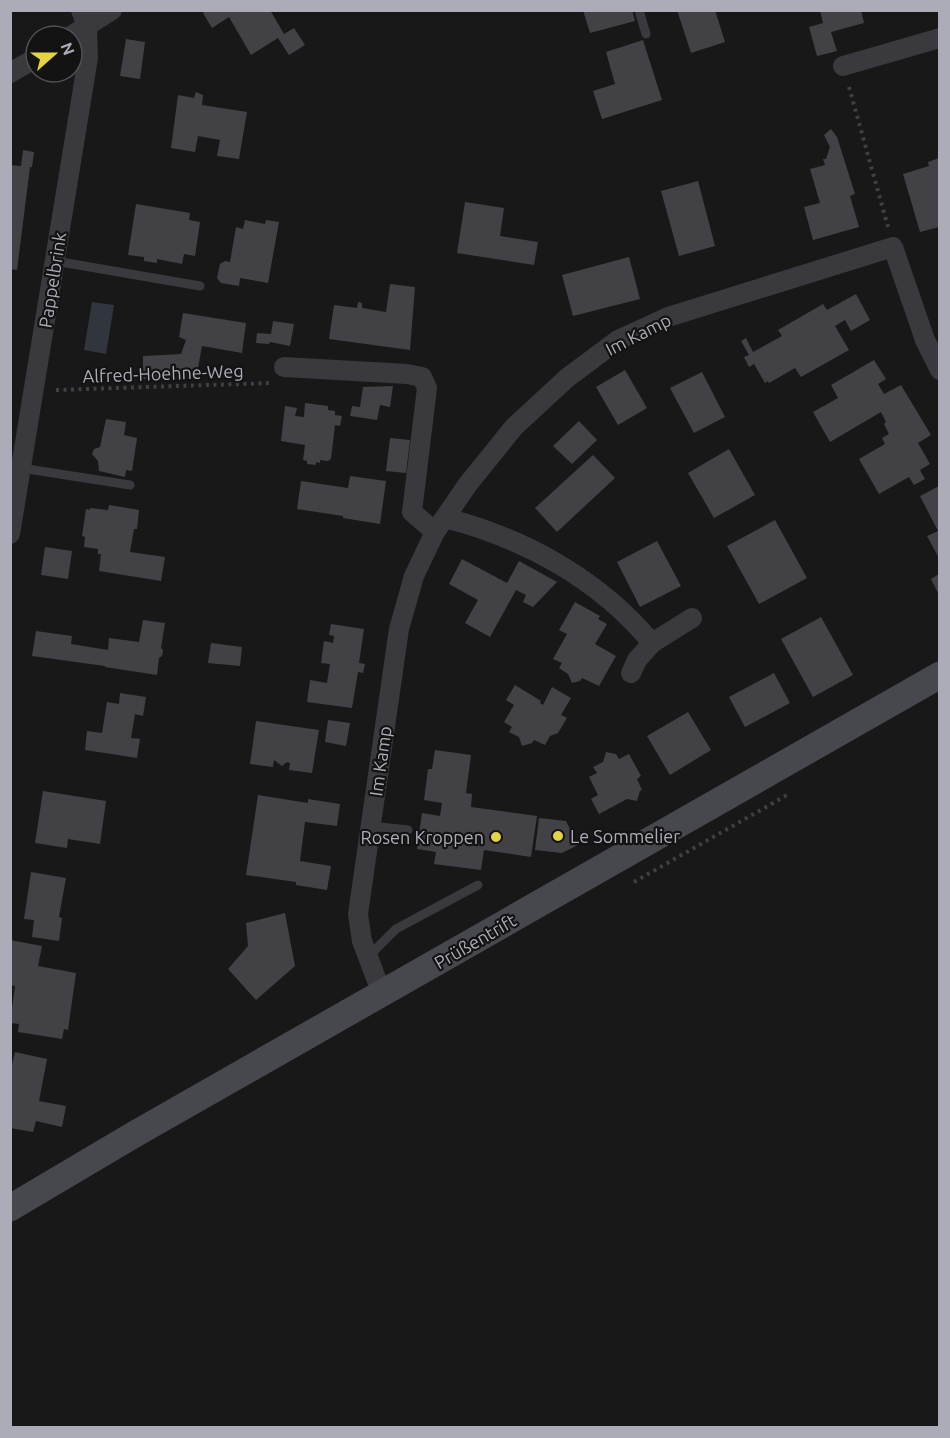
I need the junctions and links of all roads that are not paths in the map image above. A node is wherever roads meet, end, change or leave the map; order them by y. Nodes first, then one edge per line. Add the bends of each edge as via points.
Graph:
1 (112, 10) edge
2 (639, 10) edge
3 (80, 24) edge
4 (646, 34) dead end
5 (939, 38) edge
6 (84, 41) edge
7 (24, 65) edge
8 (843, 66) road end
9 (10, 73) edge
10 (84, 83) edge
11 (84, 84) edge
12 (55, 261) junction
13 (200, 286) dead end
14 (284, 368) road end
15 (939, 370) edge
16 (21, 468) junction
17 (130, 485) dead end
18 (440, 525) junction
19 (10, 534) edge
20 (692, 618) dead end
21 (652, 643) junction
22 (631, 672) dead end
23 (939, 675) edge
24 (371, 826) junction
25 (408, 830) dead end
26 (478, 885) dead end
27 (368, 957) junction
28 (382, 994) junction
29 (10, 1208) edge

1 - 3 street
2 - 4 lane
5 - 8 street
6 - 10 street, Pappelbrink via 88,58
7 - 9 street
11 - 12 street, Pappelbrink
12 - 13 lane
12 - 16 street, Pappelbrink
14 - 18 street via 422,377 427,388 412,512
15 - 18 street, Im Kamp via 893,247 668,316 618,340 567,378 514,427
16 - 17 lane
16 - 19 street, Pappelbrink
18 - 21 street via 479,527 545,556 581,577 632,619
18 - 24 street, Im Kamp via 414,576 399,629
20 - 21 street
21 - 22 street
23 - 28 main road, Prüßentrift
24 - 25 lane
24 - 27 street, Im Kamp via 358,915
26 - 27 lane via 396,929
27 - 28 street, Im Kamp
28 - 29 main road, Prüßentrift

